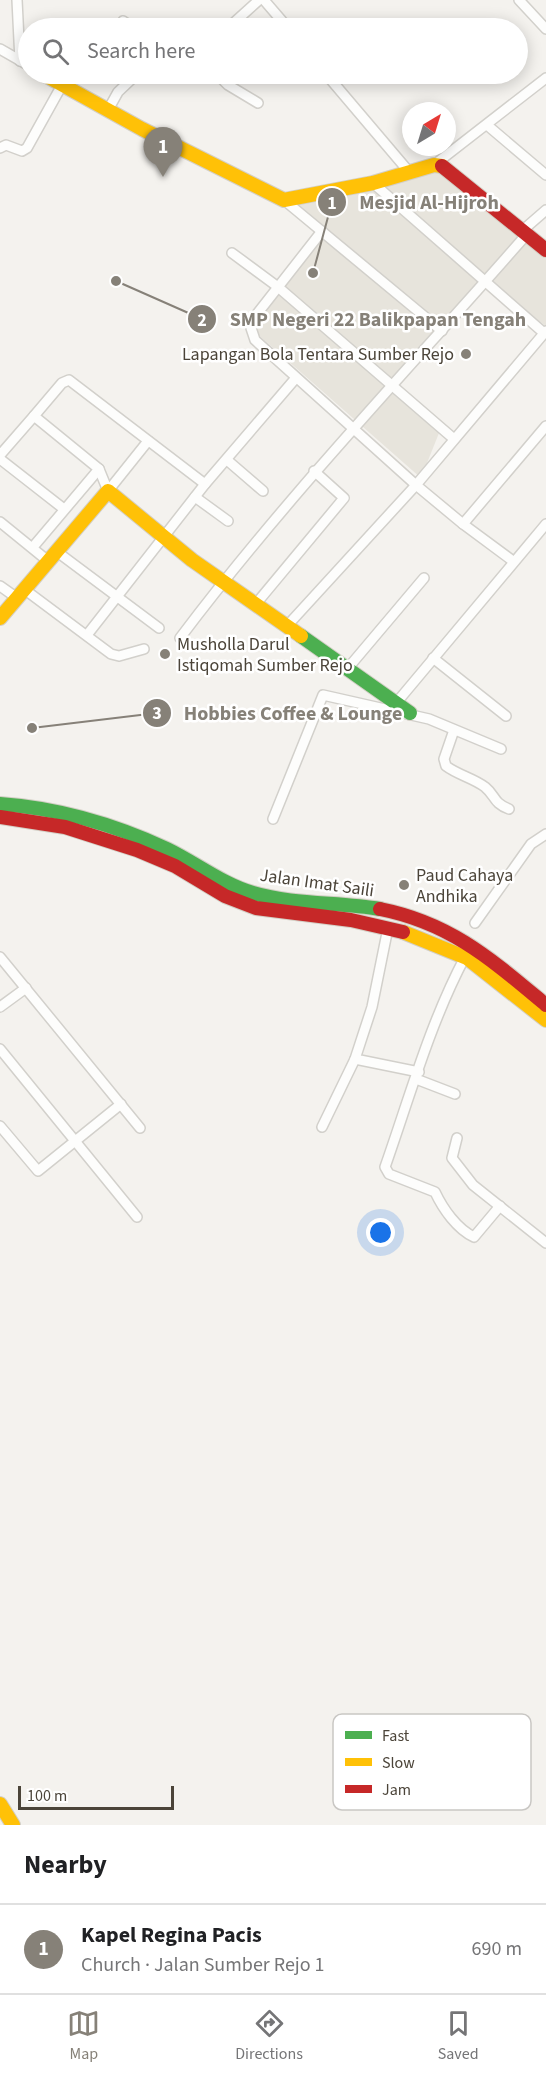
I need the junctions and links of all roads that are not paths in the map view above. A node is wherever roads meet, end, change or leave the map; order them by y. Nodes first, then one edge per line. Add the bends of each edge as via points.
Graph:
1 (17, 0) edge
2 (259, 0) edge
3 (264, 0) edge
4 (519, 0) edge
5 (19, 18) edge
6 (239, 18) edge
7 (279, 18) edge
8 (546, 29) edge
9 (0, 49) edge
10 (18, 60) edge
11 (546, 78) edge
12 (127, 84) edge
13 (226, 84) edge
14 (334, 84) edge
15 (62, 85) joint
16 (258, 103) dead end
17 (108, 110) junction
18 (488, 125) junction
19 (0, 148) edge
20 (434, 165) junction
21 (410, 173) junction
22 (546, 175) edge
23 (373, 183) junction
24 (284, 200) junction
25 (546, 210) edge
26 (322, 231) junction
27 (525, 232) junction
28 (546, 250) edge
29 (232, 253) dead end
30 (486, 281) junction
31 (278, 287) junction
32 (442, 330) junction
33 (545, 332) edge
34 (295, 379) junction
35 (392, 384) junction
36 (34, 416) junction
37 (546, 426) edge
38 (353, 429) junction
39 (454, 439) junction
40 (148, 441) junction
41 (0, 457) edge
42 (227, 460) junction
43 (99, 469) junction
44 (314, 471) junction
45 (205, 484) junction
46 (416, 485) junction
47 (108, 491) junction
48 (263, 491) dead end
49 (195, 497) junction
50 (64, 509) junction
51 (0, 522) edge
52 (228, 522) dead end
53 (463, 524) junction
54 (546, 524) edge
55 (163, 536) junction
56 (33, 547) junction
57 (52, 556) junction
58 (513, 561) junction
59 (424, 578) dead end
60 (223, 581) junction
61 (0, 586) edge
62 (21, 593) junction
63 (117, 597) junction
64 (255, 605) junction
65 (0, 618) edge
66 (286, 627) junction
67 (159, 628) dead end
68 (87, 635) junction
69 (180, 638) dead end
70 (144, 649) dead end
71 (433, 658) junction
72 (348, 668) junction
73 (397, 702) junction
74 (410, 713) junction
75 (506, 716) dead end
76 (454, 730) junction
77 (501, 749) dead end
78 (0, 804) edge
79 (509, 809) dead end
80 (0, 817) edge
81 (273, 819) dead end
82 (546, 834) edge
83 (197, 872) junction
84 (475, 923) dead end
85 (388, 928) junction
86 (0, 957) edge
87 (465, 957) junction
88 (26, 988) junction
89 (546, 1005) edge
90 (0, 1007) edge
91 (546, 1020) edge
92 (0, 1049) edge
93 (356, 1059) junction
94 (417, 1076) junction
95 (455, 1094) dead end
96 (121, 1104) junction
97 (0, 1126) edge
98 (322, 1127) dead end
99 (140, 1128) dead end
100 (4, 1138) edge
101 (457, 1138) dead end
102 (75, 1141) junction
103 (498, 1204) junction
104 (137, 1217) dead end
105 (544, 1238) edge
106 (0, 1804) edge
107 (13, 1825) edge

1 - 5 street
2 - 6 street
3 - 7 street
4 - 8 street
9 - 10 street
11 - 18 street
12 - 17 street
13 - 16 street
14 - 21 street
15 - 17 main road
15 - 19 street via 27,148
17 - 24 main road
18 - 20 street
18 - 22 street
20 - 21 main road
20 - 27 main road via 449,167
21 - 23 main road
23 - 24 main road
23 - 30 street
24 - 26 street
25 - 27 street
26 - 31 street
26 - 32 street
27 - 28 main road
27 - 30 street
29 - 31 street
30 - 32 street
30 - 33 street
31 - 34 street via 254,319 252,332 257,344
31 - 35 street
32 - 35 street
33 - 39 street
34 - 38 street
34 - 42 street
35 - 38 street
35 - 39 street
36 - 40 street via 69,380
36 - 41 street
36 - 43 street
37 - 53 street
38 - 44 street
38 - 46 street
39 - 46 street
40 - 45 street
40 - 47 street
41 - 50 street
42 - 45 street
42 - 48 street
43 - 47 street
43 - 50 street
44 - 60 street
44 - 64 street via 344,498
45 - 49 street
46 - 53 street
46 - 66 street
47 - 55 main road
47 - 57 main road
49 - 52 street
49 - 55 street
50 - 56 street
51 - 56 street
53 - 58 street
54 - 58 street
55 - 60 main road
55 - 63 street
56 - 57 street
57 - 62 main road
57 - 63 street
58 - 71 street
59 - 72 street
60 - 64 main road
60 - 69 street
61 - 62 street
62 - 65 main road
62 - 68 street
63 - 67 street
63 - 68 street
64 - 66 main road
66 - 72 main road
68 - 70 street via 115,655
71 - 73 street
71 - 75 street
72 - 73 main road
73 - 74 main road
74 - 76 street
74 - 81 street via 321,696
76 - 77 street
76 - 79 street via 444,759 446,766 481,785 496,803
78 - 83 main road, Jalan Imat Saili via 30,807 150,841
80 - 83 main road, Jalan Imat Saili via 40,822 105,840
82 - 84 street via 531,844
83 - 85 main road, Jalan Imat Saili via 228,897 257,908
83 - 89 main road, Jalan Imat Saili via 255,894 373,908 419,918 475,949
85 - 87 main road, Jalan Imat Saili via 434,942
85 - 93 street via 372,1007
86 - 88 street
87 - 91 main road, Jalan Imat Saili
87 - 94 street via 442,1004
88 - 90 street
88 - 96 street
92 - 102 street
93 - 94 street
93 - 98 street
94 - 95 street
94 - 103 street via 386,1171 432,1190 443,1209 474,1237
96 - 99 street
96 - 102 street
97 - 100 street
100 - 102 street via 38,1171
101 - 103 street via 452,1153 454,1164
102 - 104 street
103 - 105 street
106 - 107 main road

